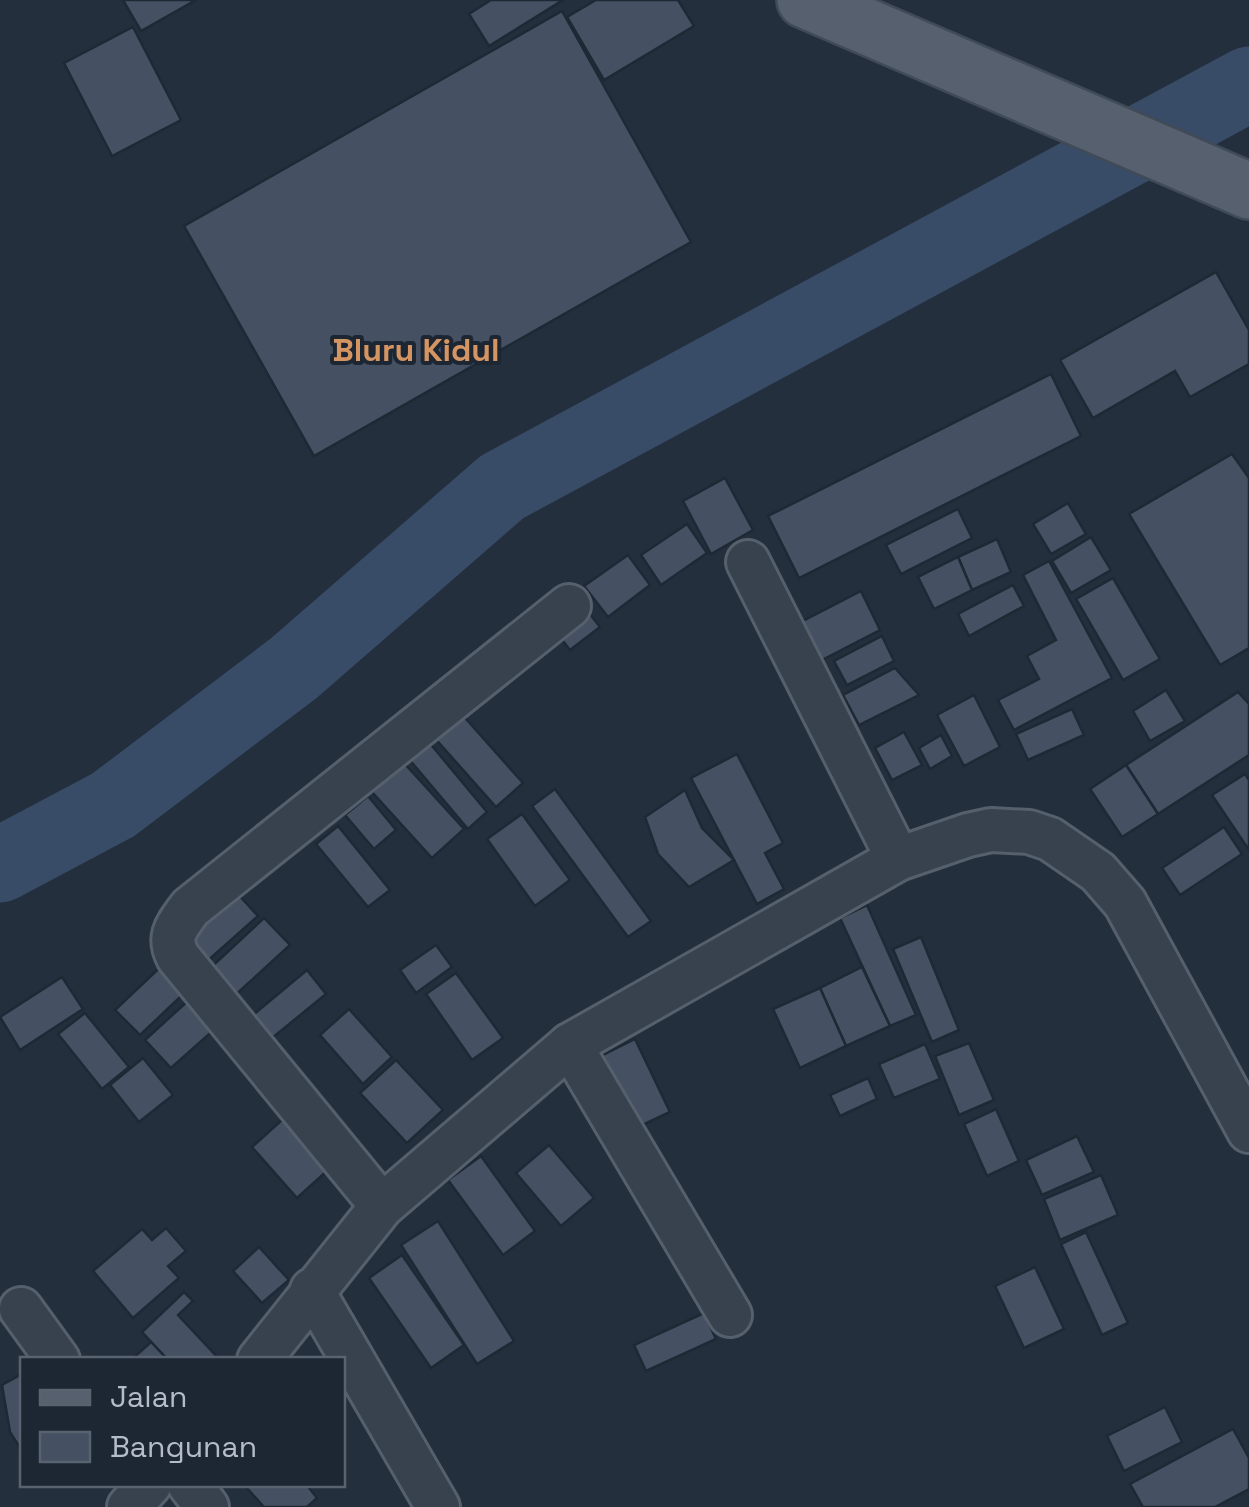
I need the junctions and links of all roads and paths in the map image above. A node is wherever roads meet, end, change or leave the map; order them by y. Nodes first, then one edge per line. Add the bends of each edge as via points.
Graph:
1 (805, 0) edge
2 (1249, 192) edge
3 (748, 562) dead end
4 (569, 606) dead end
5 (898, 859) junction
6 (570, 1045) junction
7 (1249, 1131) edge
8 (382, 1206) junction
9 (312, 1290) junction
10 (21, 1309) dead end
11 (730, 1315) dead end
12 (56, 1357) edge
13 (261, 1357) edge
14 (147, 1487) edge
15 (129, 1507) edge
16 (438, 1507) edge

1 - 2 main road
3 - 5 street
4 - 8 street via 190,908 172,932 178,957
5 - 6 street
5 - 7 street via 968,835 1012,830 1050,839 1098,872 1124,903
6 - 8 street
6 - 11 street
8 - 9 street
9 - 13 street
9 - 16 street
10 - 12 street
14 - 15 street

